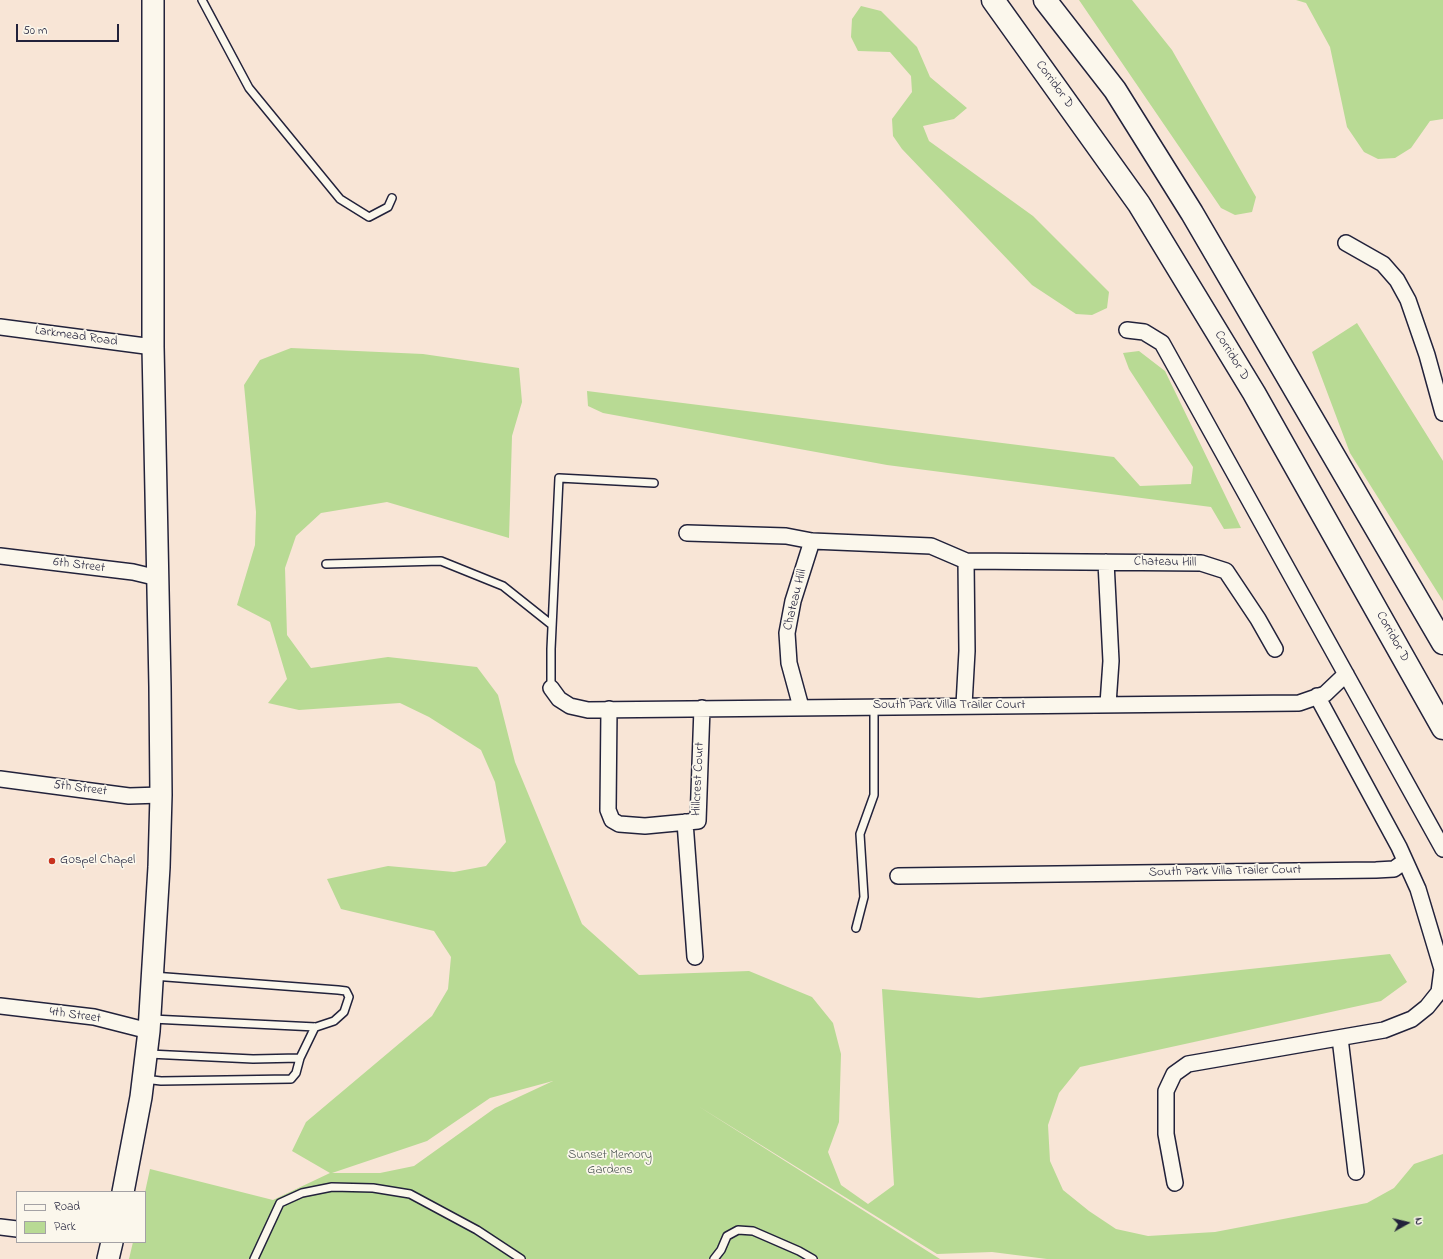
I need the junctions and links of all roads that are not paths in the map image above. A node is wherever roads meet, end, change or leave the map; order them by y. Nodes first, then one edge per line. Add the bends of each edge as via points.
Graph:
1 (153, 0) edge
2 (202, 0) edge
3 (993, 0) edge
4 (1045, 0) edge
5 (392, 198) dead end
6 (1346, 243) dead end
7 (0, 327) edge
8 (1128, 330) dead end
9 (153, 347) junction
10 (1443, 413) edge
11 (654, 483) dead end
12 (687, 533) dead end
13 (812, 541) junction
14 (0, 556) edge
15 (966, 561) junction
16 (1106, 562) junction
17 (326, 564) dead end
18 (158, 578) junction
19 (552, 624) junction
20 (1443, 643) edge
21 (1275, 649) dead end
22 (1346, 674) junction
23 (551, 688) joint
24 (1317, 696) junction
25 (1108, 704) junction
26 (964, 705) junction
27 (874, 706) junction
28 (801, 707) junction
29 (702, 708) junction
30 (609, 709) junction
31 (1443, 728) edge
32 (0, 779) edge
33 (161, 795) junction
34 (685, 822) junction
35 (1443, 850) edge
36 (1405, 861) junction
37 (898, 876) dead end
38 (856, 928) dead end
39 (695, 957) dead end
40 (153, 976) junction
41 (0, 1006) edge
42 (150, 1025) junction
43 (315, 1027) junction
44 (1340, 1038) junction
45 (146, 1054) junction
46 (300, 1058) junction
47 (143, 1079) junction
48 (1356, 1172) dead end
49 (1175, 1183) dead end
50 (123, 1191) edge
51 (0, 1227) edge
52 (16, 1228) edge
53 (112, 1243) edge
54 (799, 1251) junction
55 (108, 1259) edge
56 (254, 1259) edge
57 (521, 1259) edge
58 (714, 1259) edge
59 (799, 1259) edge
60 (812, 1259) edge

1 - 9 main road
2 - 5 lane via 249,88 340,199 369,217 388,207
3 - 31 highway, Corridor D via 1139,204 1254,393
4 - 20 highway via 1115,90 1184,200
6 - 10 street via 1383,264 1397,280 1408,300
7 - 9 street, Larkmead Road
8 - 22 street via 1144,332 1162,343
9 - 18 main road
11 - 19 lane via 559,478
12 - 13 street, Chateau Hill via 786,536
13 - 15 street, Chateau Hill via 931,546
13 - 28 street, Chateau Hill via 793,601 787,633 789,663
14 - 18 street, 6th Street via 133,572
15 - 16 street, Chateau Hill
15 - 26 street via 968,651
16 - 21 street, Chateau Hill via 1201,563 1226,571
16 - 25 street via 1111,661
17 - 19 lane via 441,561 503,586
18 - 33 main road
19 - 23 lane
22 - 24 street, South Park Villa Trailer Court via 1325,694
22 - 35 street
23 - 30 street, South Park Villa Trailer Court via 559,699 570,706 588,710
24 - 25 street, South Park Villa Trailer Court via 1299,703
24 - 36 street
25 - 26 street, South Park Villa Trailer Court
26 - 27 street, South Park Villa Trailer Court
27 - 28 street, South Park Villa Trailer Court
27 - 38 lane via 874,795 860,834 864,897
28 - 29 street, South Park Villa Trailer Court
29 - 30 street, South Park Villa Trailer Court
29 - 34 street, Hillcrest Court via 698,821
30 - 34 street, Hillcrest Court via 608,810 612,820 618,824 645,826
32 - 33 street, 5th Street via 129,796
33 - 40 main road
34 - 39 street
36 - 37 street, South Park Villa Trailer Court via 1394,869 1376,870
36 - 44 street via 1418,889 1442,969 1440,992 1412,1019 1384,1030
40 - 42 main road
40 - 43 lane via 346,991 349,997 344,1012 334,1021
41 - 42 street, 4th Street
42 - 43 lane
42 - 45 main road
43 - 46 lane
44 - 48 street
44 - 49 street via 1188,1064 1174,1074 1166,1091 1166,1134
45 - 46 lane via 253,1059
45 - 47 main road
46 - 47 lane via 296,1073 291,1079
47 - 50 main road
51 - 52 street
53 - 55 main road
54 - 58 lane via 753,1231 738,1230 727,1236
54 - 59 lane
54 - 60 lane
56 - 57 lane via 280,1203 302,1193 332,1187 373,1188 410,1194 477,1230

